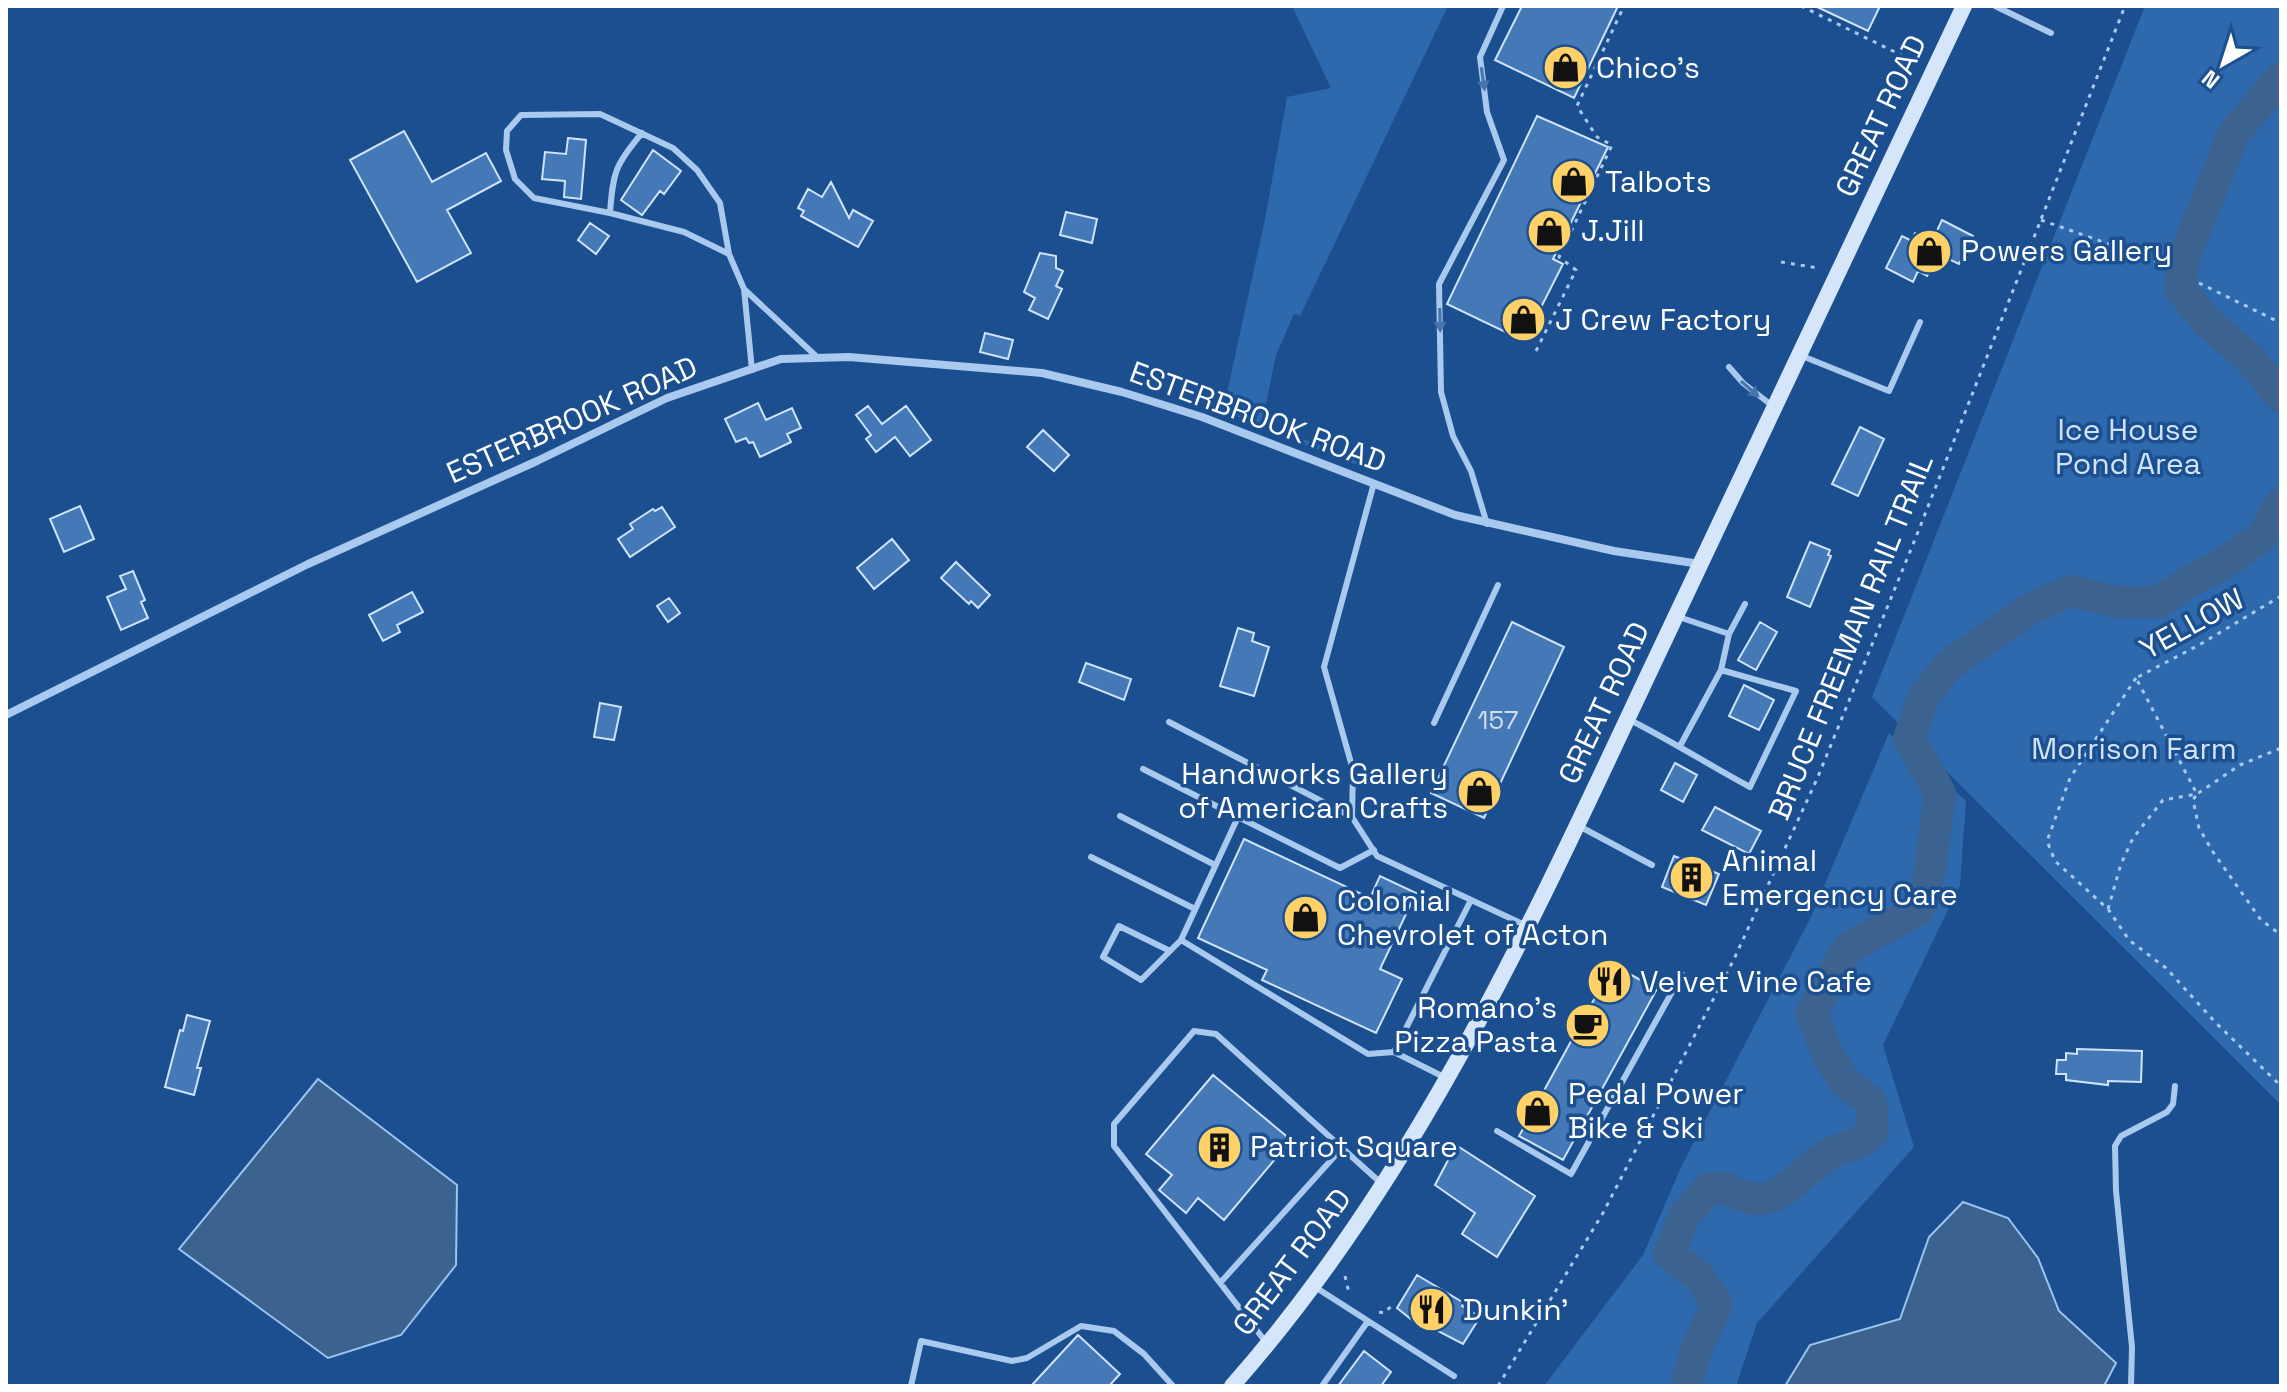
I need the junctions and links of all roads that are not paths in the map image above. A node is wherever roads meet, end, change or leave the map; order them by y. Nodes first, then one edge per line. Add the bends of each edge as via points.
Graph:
1 (1503, 6) edge
2 (1964, 6) edge
3 (1995, 6) edge
4 (2017, 6) edge
5 (2013, 14) junction
6 (2051, 33) dead end
7 (642, 133) junction
8 (610, 213) junction
9 (729, 254) junction
10 (744, 289) junction
11 (1920, 322) dead end
12 (1799, 355) junction
13 (819, 358) junction
14 (1729, 367) dead end
15 (752, 370) junction
16 (1774, 407) junction
17 (1374, 483) junction
18 (1487, 524) junction
19 (1700, 564) junction
20 (1498, 585) dead end
21 (1745, 604) dead end
22 (1676, 616) junction
23 (1729, 634) junction
24 (1721, 670) junction
25 (6, 715) edge
26 (1627, 719) junction
27 (1169, 722) dead end
28 (1434, 723) dead end
29 (1680, 746) junction
30 (1143, 769) dead end
31 (1120, 816) dead end
32 (1238, 817) junction
33 (1352, 817) junction
34 (1577, 825) junction
35 (1374, 850) junction
36 (1091, 857) dead end
37 (1215, 865) junction
38 (1652, 865) dead end
39 (1471, 900) junction
40 (1195, 909) junction
41 (1527, 926) junction
42 (1181, 940) junction
43 (1170, 951) junction
44 (1682, 974) dead end
45 (1394, 1052) junction
46 (1447, 1079) junction
47 (2175, 1086) dead end
48 (1497, 1131) dead end
49 (1342, 1148) junction
50 (1383, 1185) junction
51 (1220, 1283) junction
52 (1312, 1285) junction
53 (1368, 1321) junction
54 (1267, 1344) junction
55 (1454, 1376) dead end
56 (911, 1386) edge
57 (1173, 1386) edge
58 (1232, 1386) edge
59 (1322, 1386) edge
60 (2131, 1386) edge

1 -> 18 lane via 1480,57 1487,112 1504,160 1439,284 1441,392
2 - 12 main road, GREAT ROAD
3 - 5 lane
4 - 5 lane
5 - 6 lane
7 - 8 lane via 613,178
7 - 8 lane via 600,114 564,113 521,115 507,131 506,150 515,179 534,198
7 - 9 lane via 673,148 697,170 720,203
8 - 9 lane via 684,232
9 - 10 lane
10 - 13 lane
10 - 15 lane
11 - 12 lane via 1889,391
12 - 16 main road, GREAT ROAD
13 - 15 street, ESTERBROOK ROAD via 781,359
13 - 17 street, ESTERBROOK ROAD via 1055,376 1202,417
14 -> 16 lane
15 - 25 street, ESTERBROOK ROAD via 667,398 295,570
16 - 19 main road, GREAT ROAD
17 - 18 street, ESTERBROOK ROAD
17 - 33 lane via 1324,667 1353,770
18 - 19 street, ESTERBROOK ROAD
19 - 22 main road, GREAT ROAD
20 - 28 lane
21 - 23 lane
22 - 23 lane
22 - 26 main road, GREAT ROAD
23 - 24 lane
24 - 29 lane
24 - 29 lane via 1796,691 1750,787
26 - 29 lane
26 - 34 main road, GREAT ROAD
27 - 33 lane
30 - 32 lane
31 - 37 lane
32 - 35 lane via 1340,868
32 - 37 lane
33 - 35 lane
34 - 38 lane
34 - 41 main road, GREAT ROAD
35 - 39 lane
36 - 40 lane
37 - 40 lane
39 - 41 lane
39 - 45 lane
40 - 42 lane
41 - 46 main road, GREAT ROAD
42 - 43 lane
42 - 45 lane via 1368,1054
43 - 43 lane via 1141,980 1103,957 1119,926
44 - 48 lane via 1571,1174
45 - 46 lane
46 - 50 main road, GREAT ROAD
47 - 60 lane via 2167,1112 2121,1136 2115,1146
49 - 50 lane
49 - 51 lane
49 - 51 lane via 1216,1034 1194,1031 1114,1124 1114,1146
50 - 52 main road, GREAT ROAD
51 - 54 lane
52 - 53 lane
52 - 54 main road, GREAT ROAD
53 - 55 lane
53 - 59 lane
54 - 58 main road, GREAT ROAD
56 - 57 lane via 921,1341 1012,1361 1027,1358 1081,1326 1114,1331

